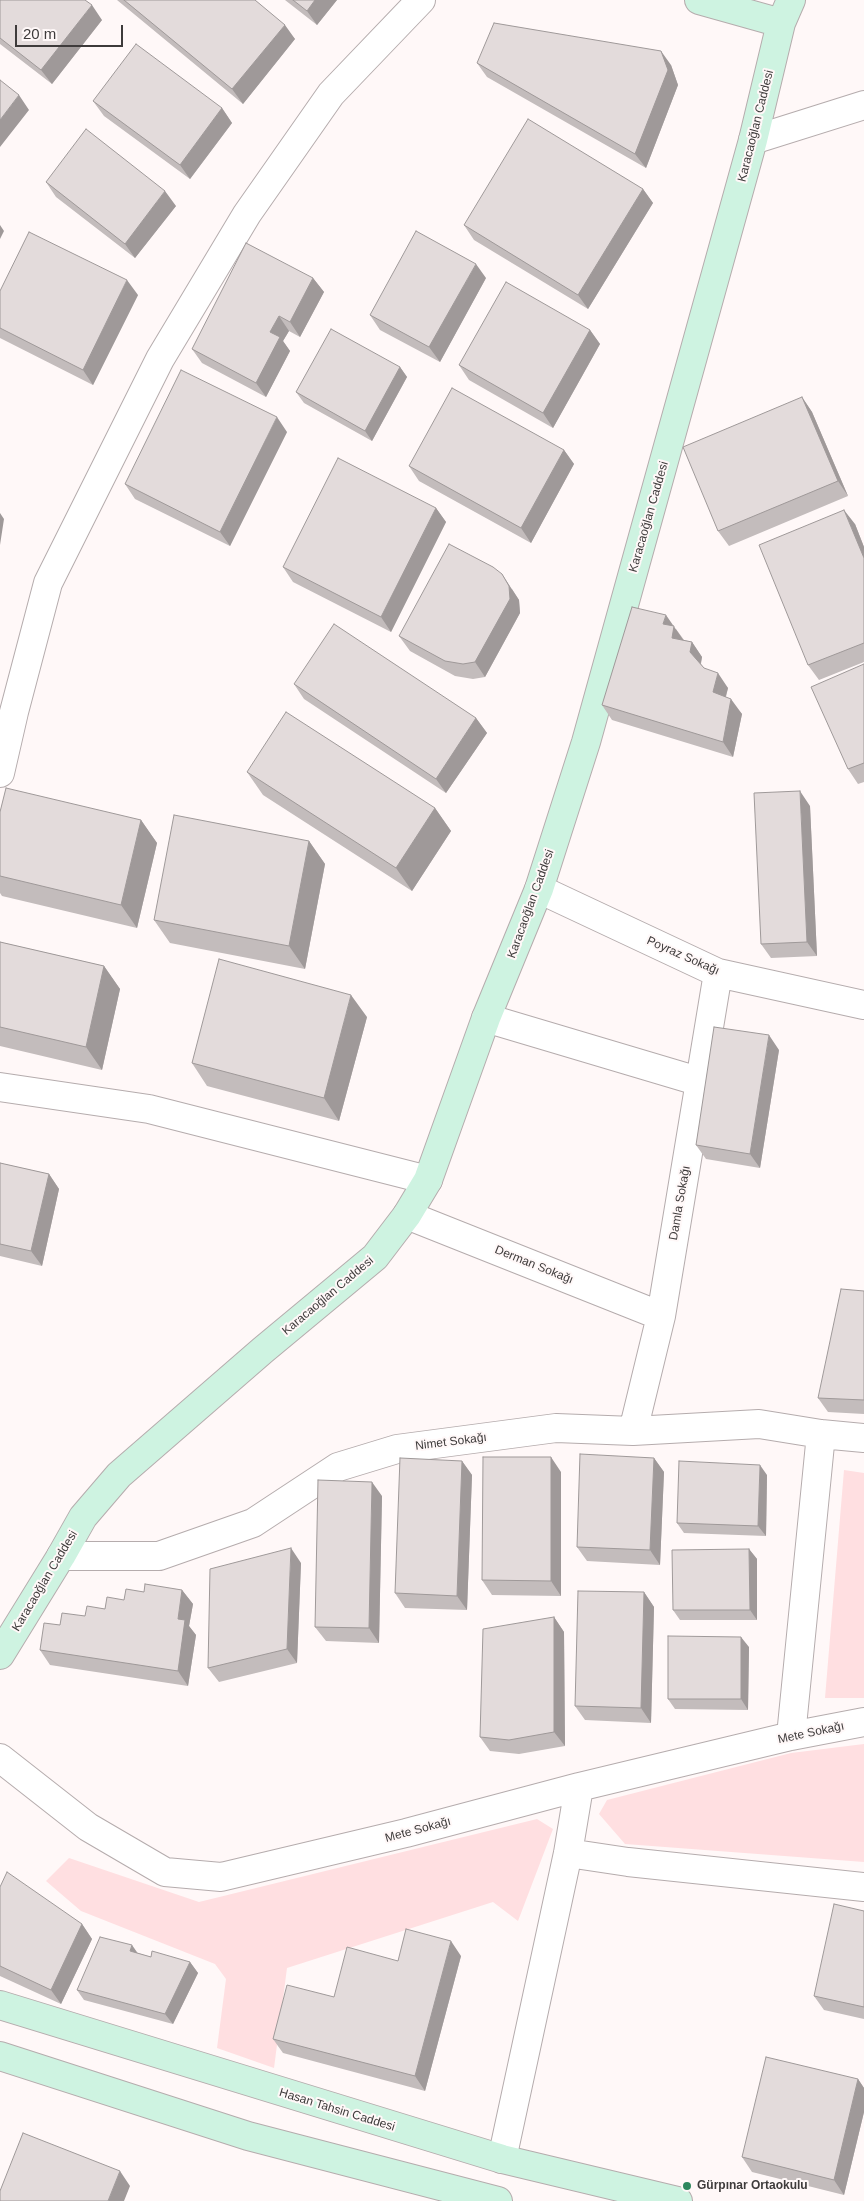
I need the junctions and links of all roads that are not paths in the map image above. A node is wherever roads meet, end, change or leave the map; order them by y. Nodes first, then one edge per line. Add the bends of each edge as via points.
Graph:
1 (421, 0) edge
2 (699, 0) edge
3 (786, 12) edge
4 (864, 104) edge
5 (753, 140) junction
6 (0, 773) edge
7 (538, 889) junction
8 (718, 973) junction
9 (864, 1005) edge
10 (486, 1018) junction
11 (701, 1082) junction
12 (0, 1087) edge
13 (428, 1180) junction
14 (407, 1215) junction
15 (661, 1316) junction
16 (633, 1431) junction
17 (820, 1434) junction
18 (864, 1438) edge
19 (62, 1556) junction
20 (0, 1655) edge
21 (864, 1722) edge
22 (791, 1736) junction
23 (0, 1758) edge
24 (579, 1787) junction
25 (568, 1853) junction
26 (864, 1887) edge
27 (0, 2005) edge
28 (0, 2056) edge
29 (502, 2159) junction
30 (498, 2201) edge
31 (678, 2201) edge

1 - 6 street via 331,94 247,214 160,359 48,584
2 - 3 street
3 - 5 street, Karacaoğlan Caddesi
4 - 5 street
5 - 7 street, Karacaoğlan Caddesi via 589,733
7 - 8 street, Poyraz Sokağı
7 - 10 street, Karacaoğlan Caddesi
8 - 9 street, Poyraz Sokağı
8 - 11 street, Damla Sokağı
10 - 11 street
10 - 13 street, Karacaoğlan Caddesi
11 - 15 street, Damla Sokağı
12 - 13 street via 149,1109
13 - 14 street, Karacaoğlan Caddesi
14 - 15 street, Derman Sokağı
14 - 19 street, Karacaoğlan Caddesi via 375,1257 119,1475 83,1517
15 - 16 street, Damla Sokağı
16 - 17 street, Nimet Sokağı via 760,1424
16 - 19 street, Nimet Sokağı via 556,1428 397,1449 338,1468 254,1523 159,1556
17 - 18 street, Nimet Sokağı
17 - 22 street
19 - 20 street, Karacaoğlan Caddesi
21 - 22 street, Mete Sokağı
22 - 24 street, Mete Sokağı
23 - 24 street, Mete Sokağı via 88,1827 165,1872 221,1877
24 - 25 street
25 - 26 street
25 - 29 street
27 - 29 street, Hasan Tahsin Caddesi
28 - 30 street via 248,2136
29 - 31 street, Hasan Tahsin Caddesi

